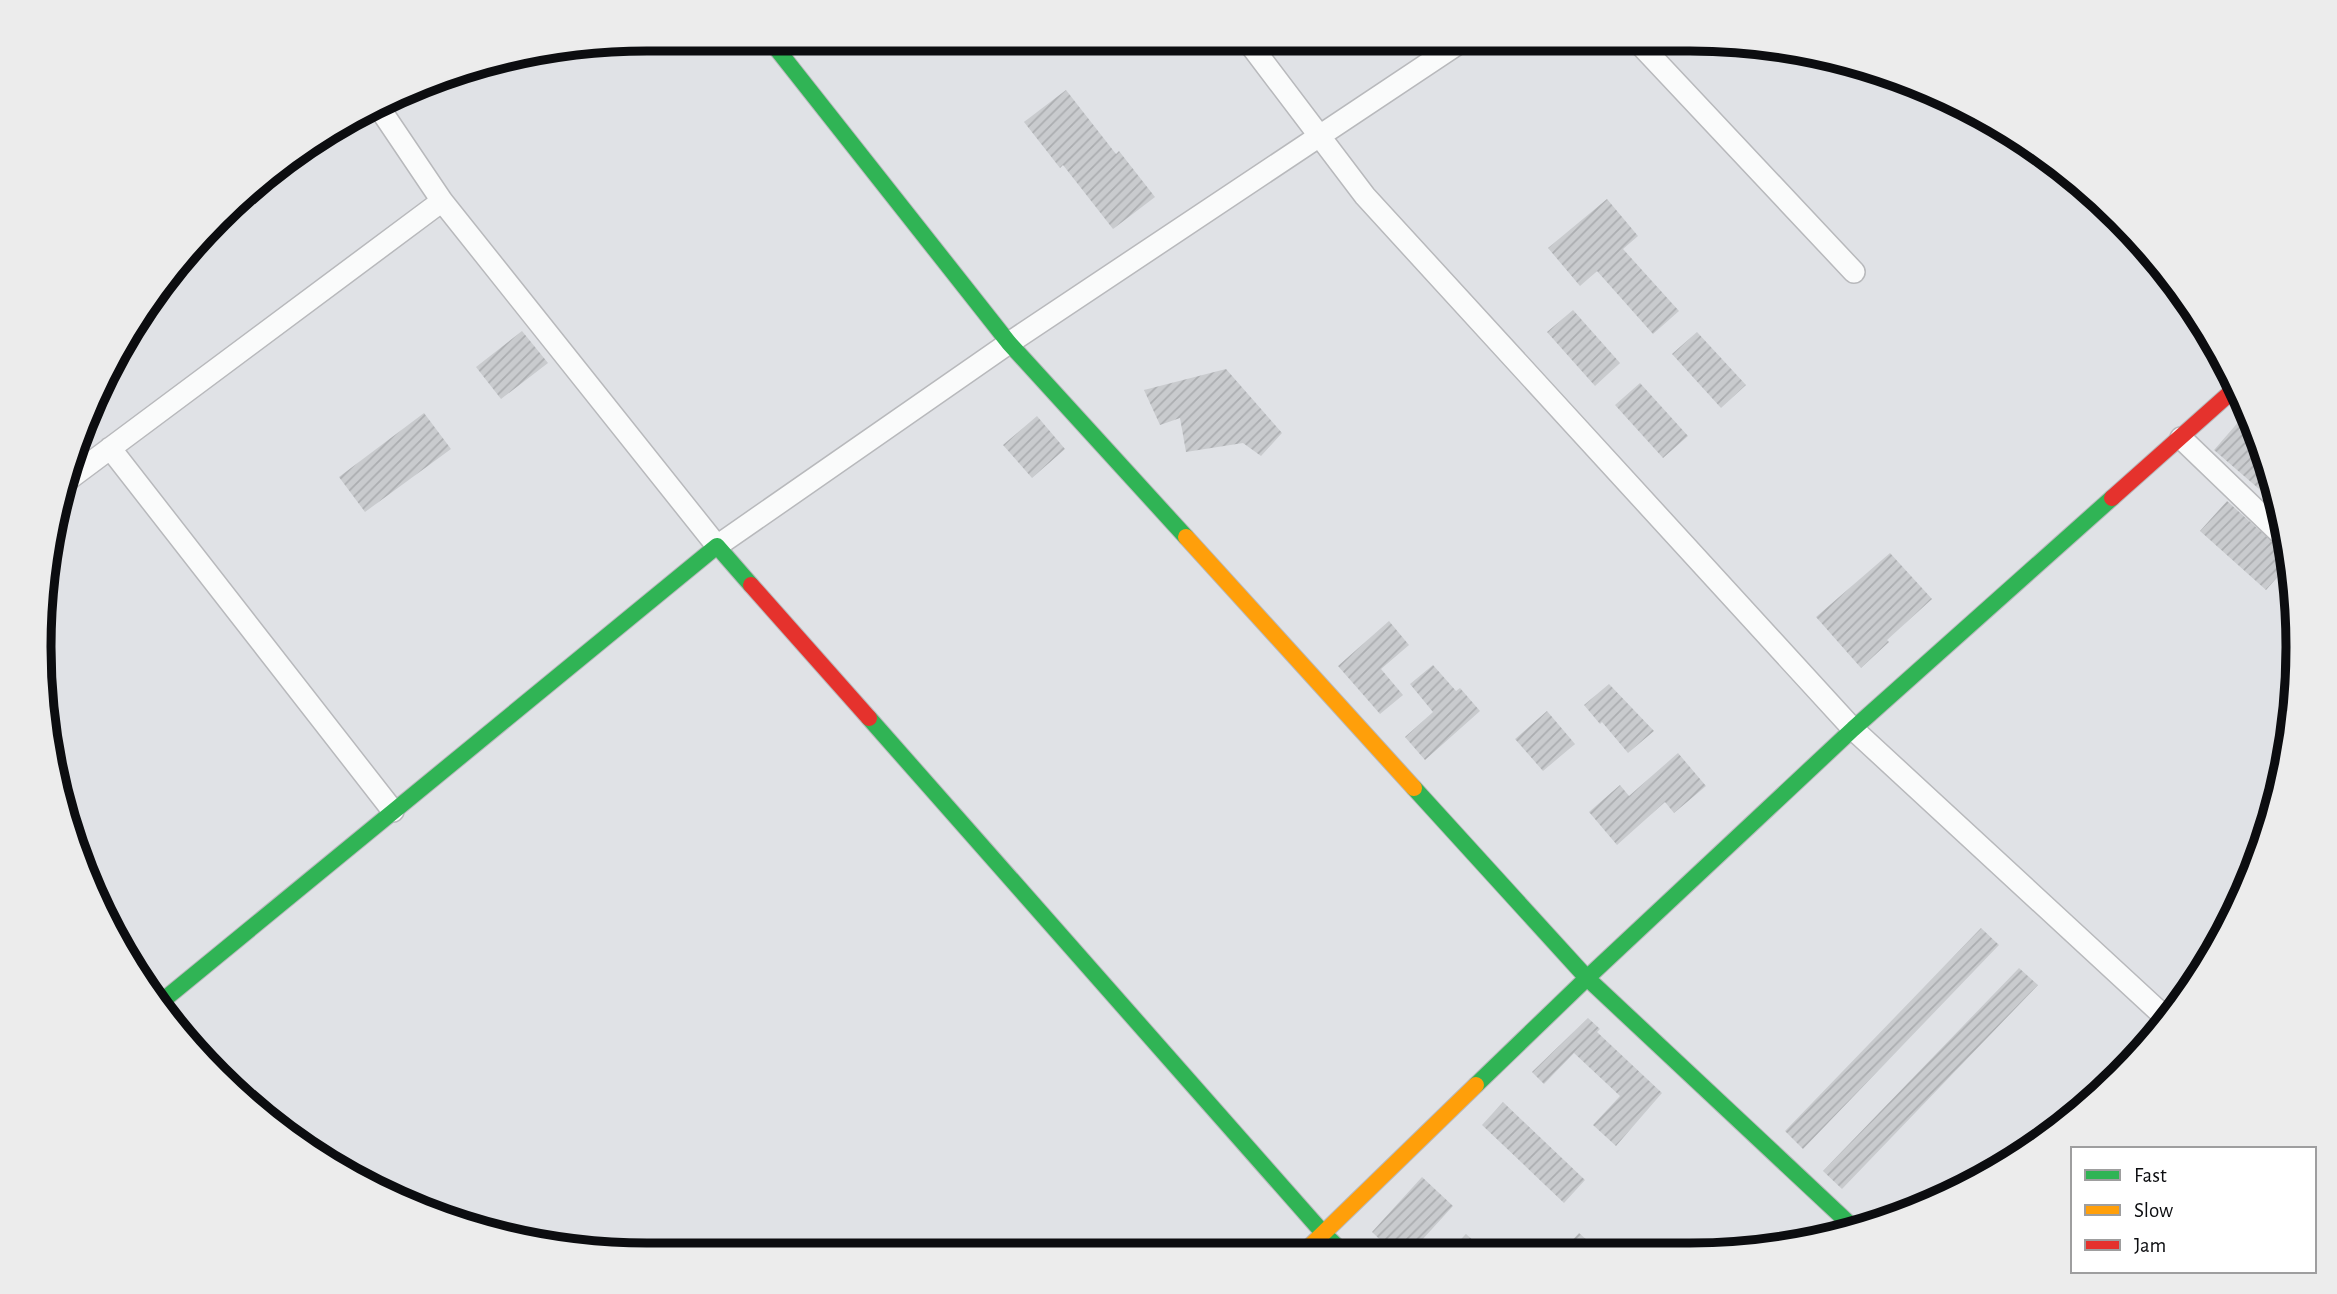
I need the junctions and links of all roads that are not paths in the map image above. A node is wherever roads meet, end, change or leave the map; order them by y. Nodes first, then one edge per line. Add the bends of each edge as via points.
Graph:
1 (778, 51) edge
2 (1255, 51) edge
3 (1449, 51) edge
4 (1646, 51) edge
5 (382, 112) edge
6 (1320, 137) junction
7 (442, 201) junction
8 (1854, 272) dead end
9 (1009, 343) junction
10 (2230, 393) edge
11 (2180, 438) junction
12 (110, 448) junction
13 (77, 473) edge
14 (2274, 528) edge
15 (717, 546) junction
16 (1853, 729) junction
17 (393, 811) junction
18 (1587, 978) junction
19 (166, 998) edge
20 (2161, 1013) edge
21 (1847, 1222) edge
22 (1324, 1234) junction
23 (1314, 1243) edge
24 (1334, 1243) edge

1 - 9 street
2 - 6 street
3 - 6 street
4 - 8 street
5 - 7 street
6 - 9 street
6 - 16 street via 1365,196
7 - 12 street
7 - 15 street
9 - 15 street
9 - 18 street
10 - 11 street
11 - 14 street
11 - 16 street
12 - 13 street
12 - 17 street
15 - 17 street
15 - 22 street
16 - 18 street
16 - 20 street
17 - 19 street
18 - 21 street
18 - 22 street
22 - 23 street
22 - 24 street

